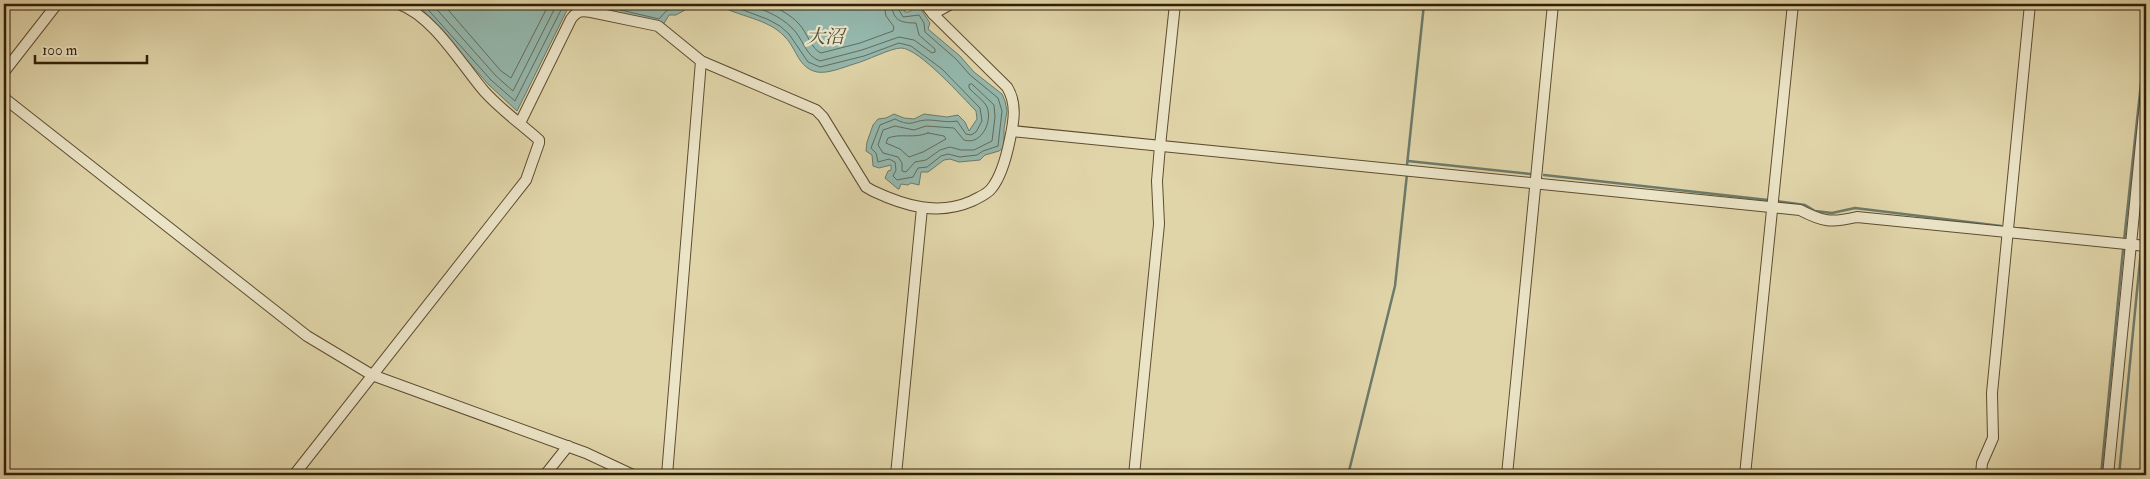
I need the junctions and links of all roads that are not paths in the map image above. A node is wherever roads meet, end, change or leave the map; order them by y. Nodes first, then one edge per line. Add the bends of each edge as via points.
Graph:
1 (57, 4) edge
2 (399, 4) edge
3 (951, 4) edge
4 (1175, 4) edge
5 (1553, 4) edge
6 (1793, 4) edge
7 (2030, 4) edge
8 (929, 9) edge
9 (701, 61) junction
10 (4, 72) edge
11 (2146, 93) edge
12 (4, 98) edge
13 (520, 123) junction
14 (1012, 131) junction
15 (1160, 146) junction
16 (1534, 184) junction
17 (1772, 207) junction
18 (922, 208) junction
19 (2007, 232) junction
20 (2131, 245) junction
21 (2146, 246) edge
22 (372, 375) junction
23 (568, 446) junction
24 (294, 475) edge
25 (545, 475) edge
26 (633, 475) edge
27 (667, 475) edge
28 (896, 475) edge
29 (1134, 475) edge
30 (1507, 475) edge
31 (1745, 475) edge
32 (1981, 475) edge
33 (2108, 475) edge

1 - 10 street
2 - 13 street via 419,14 485,92
3 - 8 street
4 - 15 street
5 - 16 street
6 - 17 street
7 - 19 street
8 - 14 street via 1007,87 1013,96
9 - 13 street via 658,26 582,10 576,12
9 - 18 street via 816,110 866,186 886,198
9 - 27 street
11 - 20 street
12 - 22 street via 307,336
13 - 22 street via 539,140 526,180
14 - 15 street
14 - 18 street via 1007,154 992,188 984,195 953,208
15 - 16 street
15 - 29 street via 1157,181 1159,224
16 - 17 street
16 - 30 street
17 - 19 street via 1800,210 1820,220 1836,222 1857,217
17 - 31 street
18 - 28 street
19 - 20 street
19 - 32 street via 1992,393 1993,438 1982,463
20 - 21 street
20 - 33 street
22 - 23 street
22 - 24 street
23 - 25 street
23 - 26 street

